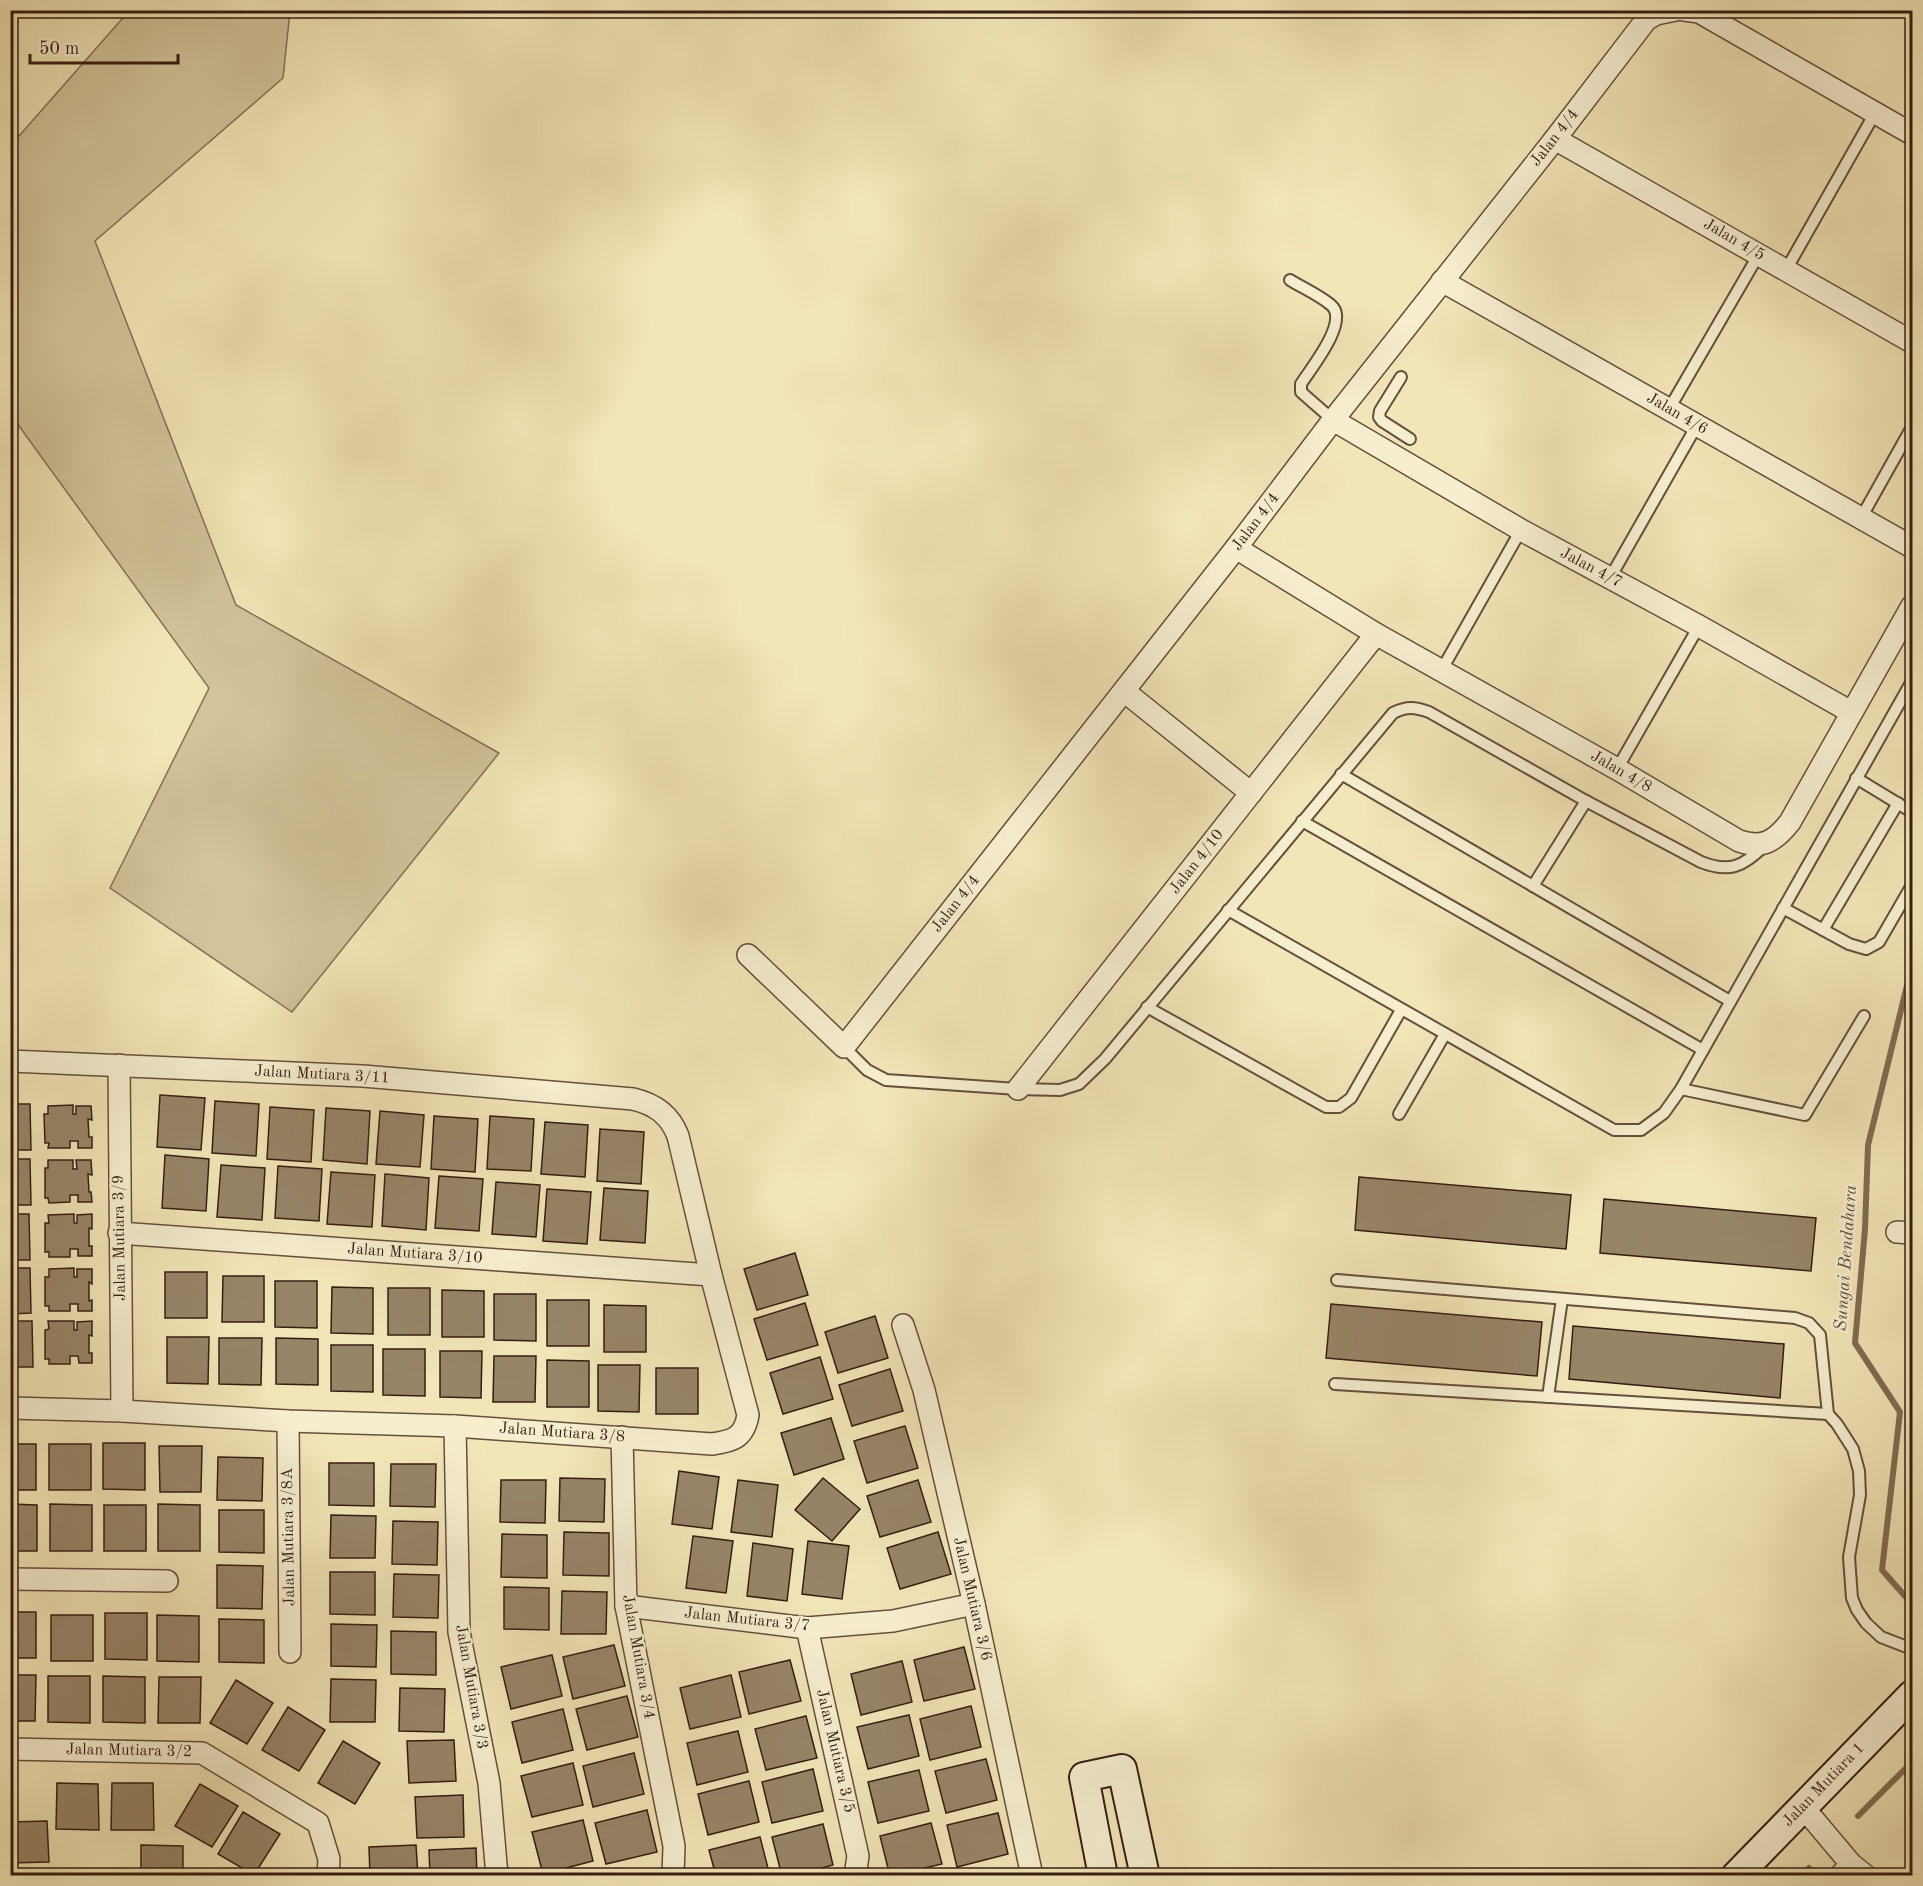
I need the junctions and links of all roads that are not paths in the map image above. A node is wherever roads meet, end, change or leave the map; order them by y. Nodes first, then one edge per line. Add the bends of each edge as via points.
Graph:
1 (1676, 10) edge
2 (1684, 10) edge
3 (1875, 113) junction
4 (1912, 134) edge
5 (1555, 139) junction
6 (1759, 254) junction
7 (1786, 270) junction
8 (1290, 280) dead end
9 (1442, 281) junction
10 (1912, 342) edge
11 (1401, 377) dead end
12 (1669, 409) junction
13 (1334, 420) junction
14 (1697, 425) junction
15 (1393, 428) junction
16 (1912, 428) edge
17 (1410, 439) dead end
18 (1381, 448) junction
19 (1861, 518) junction
20 (1521, 530) junction
21 (1236, 548) junction
22 (1912, 548) edge
23 (1610, 578) junction
24 (1912, 606) edge
25 (1699, 626) junction
26 (1376, 634) junction
27 (1440, 671) junction
28 (1912, 681) edge
29 (1124, 691) junction
30 (1851, 712) junction
31 (1617, 769) junction
32 (1341, 774) junction
33 (1856, 778) junction
34 (1251, 793) junction
35 (1586, 801) junction
36 (1898, 803) junction
37 (1912, 812) edge
38 (1302, 821) junction
39 (1766, 843) junction
40 (1912, 885) edge
41 (1533, 886) junction
42 (1783, 908) junction
43 (1228, 910) junction
44 (1823, 930) junction
45 (748, 955) dead end
46 (1730, 1001) junction
47 (1147, 1007) junction
48 (1401, 1010) junction
49 (1864, 1016) dead end
50 (1445, 1034) junction
51 (844, 1047) junction
52 (1703, 1050) junction
53 (10, 1060) edge
54 (119, 1065) junction
55 (1018, 1089) junction
56 (1681, 1089) junction
57 (633, 1100) joint
58 (1399, 1114) dead end
59 (119, 1233) junction
60 (711, 1275) junction
61 (1337, 1280) dead end
62 (1562, 1299) junction
63 (903, 1325) dead end
64 (1335, 1384) dead end
65 (1548, 1397) junction
66 (10, 1408) edge
67 (122, 1411) junction
68 (1828, 1414) junction
69 (288, 1421) junction
70 (454, 1426) junction
71 (622, 1437) junction
72 (10, 1579) edge
73 (166, 1581) dead end
74 (974, 1604) junction
75 (626, 1606) junction
76 (807, 1628) junction
77 (1912, 1649) edge
78 (290, 1652) dead end
79 (1912, 1695) edge
80 (10, 1749) edge
81 (1803, 1807) junction
82 (1852, 1872) edge
83 (328, 1875) edge
84 (497, 1875) edge
85 (673, 1875) edge
86 (855, 1875) edge
87 (1032, 1875) edge
88 (1103, 1875) edge
89 (1145, 1875) edge
90 (1736, 1875) edge

1 - 5 street, Jalan 4/4 via 1646,20
2 - 3 street via 1699,12
3 - 4 street
3 - 7 lane
5 - 6 street, Jalan 4/5
5 - 9 street, Jalan 4/4
6 - 7 street, Jalan 4/5
6 - 12 lane
7 - 10 street, Jalan 4/5
8 - 13 lane via 1333,306 1337,316 1334,332 1301,384 1301,393
9 - 12 street, Jalan 4/6
9 - 13 street, Jalan 4/4
11 - 15 lane via 1379,417
12 - 14 street, Jalan 4/6
13 - 18 street, Jalan 4/7
13 - 21 street, Jalan 4/4
14 - 19 street, Jalan 4/6
14 - 23 lane
15 - 17 lane
15 - 18 lane
16 - 19 lane
18 - 20 street, Jalan 4/7
19 - 22 street, Jalan 4/6
20 - 23 street, Jalan 4/7
20 - 27 lane
21 - 26 street, Jalan 4/8
21 - 29 street, Jalan 4/4
23 - 25 street, Jalan 4/7
24 - 30 street
25 - 30 street, Jalan 4/7
25 - 31 lane
26 - 27 street, Jalan 4/8
26 - 34 street, Jalan 4/10
27 - 31 street, Jalan 4/8
28 - 33 lane
29 - 34 street
29 - 51 street, Jalan 4/4
30 - 39 street via 1790,822 1780,835
31 - 39 street, Jalan 4/8 via 1739,841
32 - 35 lane via 1393,713 1414,707
32 - 38 lane
32 - 41 lane
33 - 36 lane
33 - 42 lane
34 - 55 street, Jalan 4/10
35 - 39 lane via 1716,868 1730,869 1742,864
35 - 41 lane
36 - 37 lane
36 - 44 lane
38 - 43 lane
38 - 52 lane
40 - 44 lane via 1879,942 1866,949
41 - 46 lane
42 - 44 lane
42 - 46 lane
43 - 47 lane
43 - 48 lane
45 - 51 street
46 - 52 lane
47 - 48 lane via 1326,1107 1339,1107 1351,1098
47 - 55 lane via 1079,1084 1060,1090
48 - 50 lane
49 - 56 lane via 1805,1115
50 - 56 lane via 1614,1130 1641,1131 1664,1113
50 - 58 lane
51 - 55 lane via 867,1070 886,1080
52 - 56 lane
53 - 54 street, Jalan Mutiara 3/11
54 - 57 street, Jalan Mutiara 3/11 via 363,1076
54 - 59 street, Jalan Mutiara 3/9
57 - 60 street, Jalan Mutiara 3/8 via 647,1102 673,1123
59 - 60 street, Jalan Mutiara 3/10
59 - 67 street, Jalan Mutiara 3/9
60 - 71 street, Jalan Mutiara 3/8 via 748,1414 744,1430 728,1442 712,1444
61 - 62 lane
62 - 65 lane
62 - 68 lane via 1795,1317 1809,1323 1820,1335
63 - 74 street, Jalan Mutiara 3/6 via 924,1390
64 - 65 lane
65 - 68 lane
66 - 67 street, Jalan Mutiara 3/8
67 - 69 street, Jalan Mutiara 3/8
68 - 77 lane via 1853,1449 1859,1471 1860,1495 1848,1557 1852,1598 1866,1623 1881,1637
69 - 70 street, Jalan Mutiara 3/8
69 - 78 street, Jalan Mutiara 3/8A
70 - 71 street, Jalan Mutiara 3/8
70 - 84 street, Jalan Mutiara 3/3 via 459,1632 489,1783
71 - 75 street, Jalan Mutiara 3/4
72 - 73 street
74 - 76 street, Jalan Mutiara 3/7 via 893,1622
74 - 87 street, Jalan Mutiara 3/6
75 - 76 street, Jalan Mutiara 3/7
75 - 85 street, Jalan Mutiara 3/4 via 674,1846
76 - 86 street, Jalan Mutiara 3/5 via 858,1856
79 - 81 street, Jalan Mutiara 1
80 - 83 street, Jalan Mutiara 3/2 via 202,1753 318,1823 329,1859
81 - 82 street
81 - 90 street, Jalan Mutiara 1
88 - 89 street via 1084,1777 1122,1769

